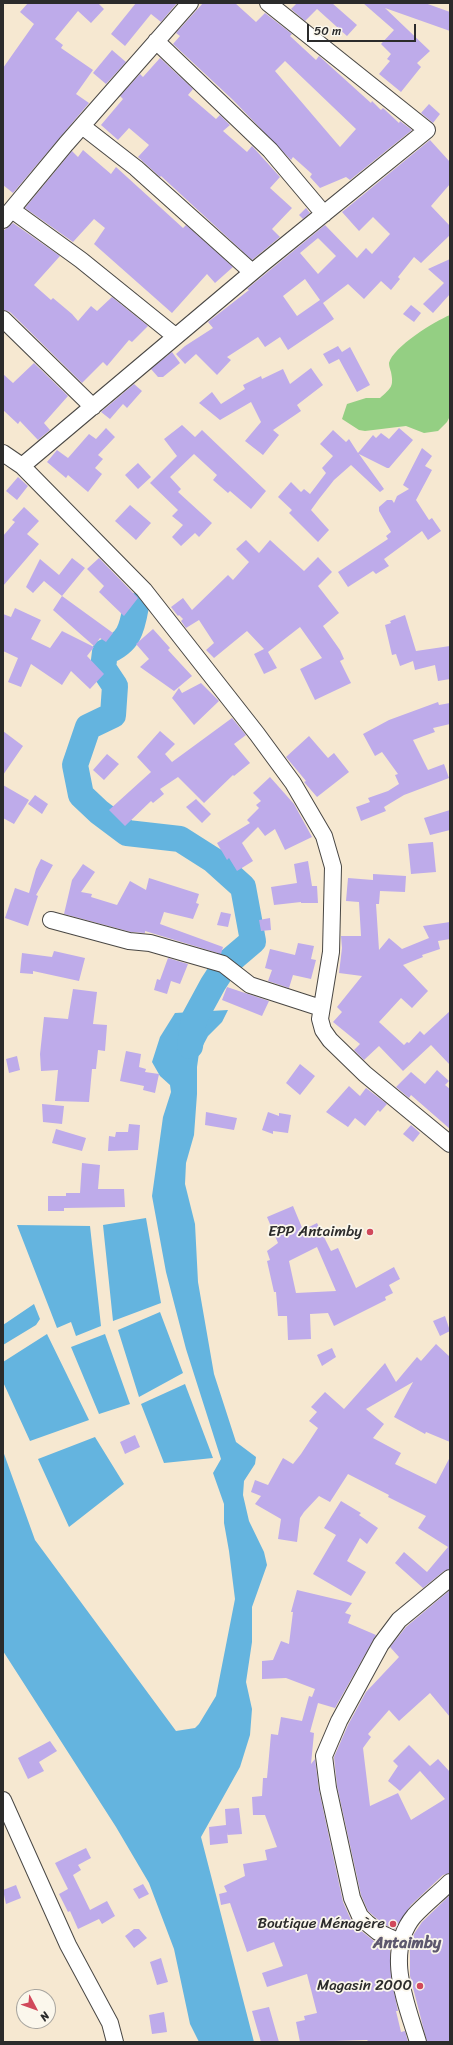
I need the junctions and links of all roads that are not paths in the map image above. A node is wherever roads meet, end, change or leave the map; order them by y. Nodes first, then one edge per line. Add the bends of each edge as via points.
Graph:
1 (190, 3) edge
2 (268, 3) edge
3 (156, 41) junction
4 (82, 126) junction
5 (324, 214) junction
6 (7, 215) edge
7 (252, 272) junction
8 (3, 320) edge
9 (175, 336) junction
10 (93, 407) junction
11 (3, 453) edge
12 (22, 466) junction
13 (51, 920) dead end
14 (321, 1008) junction
15 (450, 1144) edge
16 (450, 1578) edge
17 (3, 1800) edge
18 (450, 1882) edge
19 (400, 1942) junction
20 (115, 2042) edge
21 (418, 2042) edge

1 - 3 street
2 - 5 street via 427,130
3 - 4 street
3 - 5 street via 270,150
4 - 6 street
4 - 7 street via 136,168
5 - 7 street
6 - 9 street via 81,260
7 - 9 street
8 - 10 street
9 - 10 street
10 - 12 street
11 - 12 street
12 - 14 street via 141,586 293,783 324,836 333,867 332,952
13 - 14 street via 225,965 250,985
14 - 15 street via 323,1030 330,1040 365,1074
16 - 19 street via 399,1620 381,1644 339,1721 324,1756 328,1788 352,1898 360,1916 367,1923 378,1932
17 - 20 street via 68,1945 110,2023
18 - 19 street via 415,1916
19 - 21 street via 401,1984

